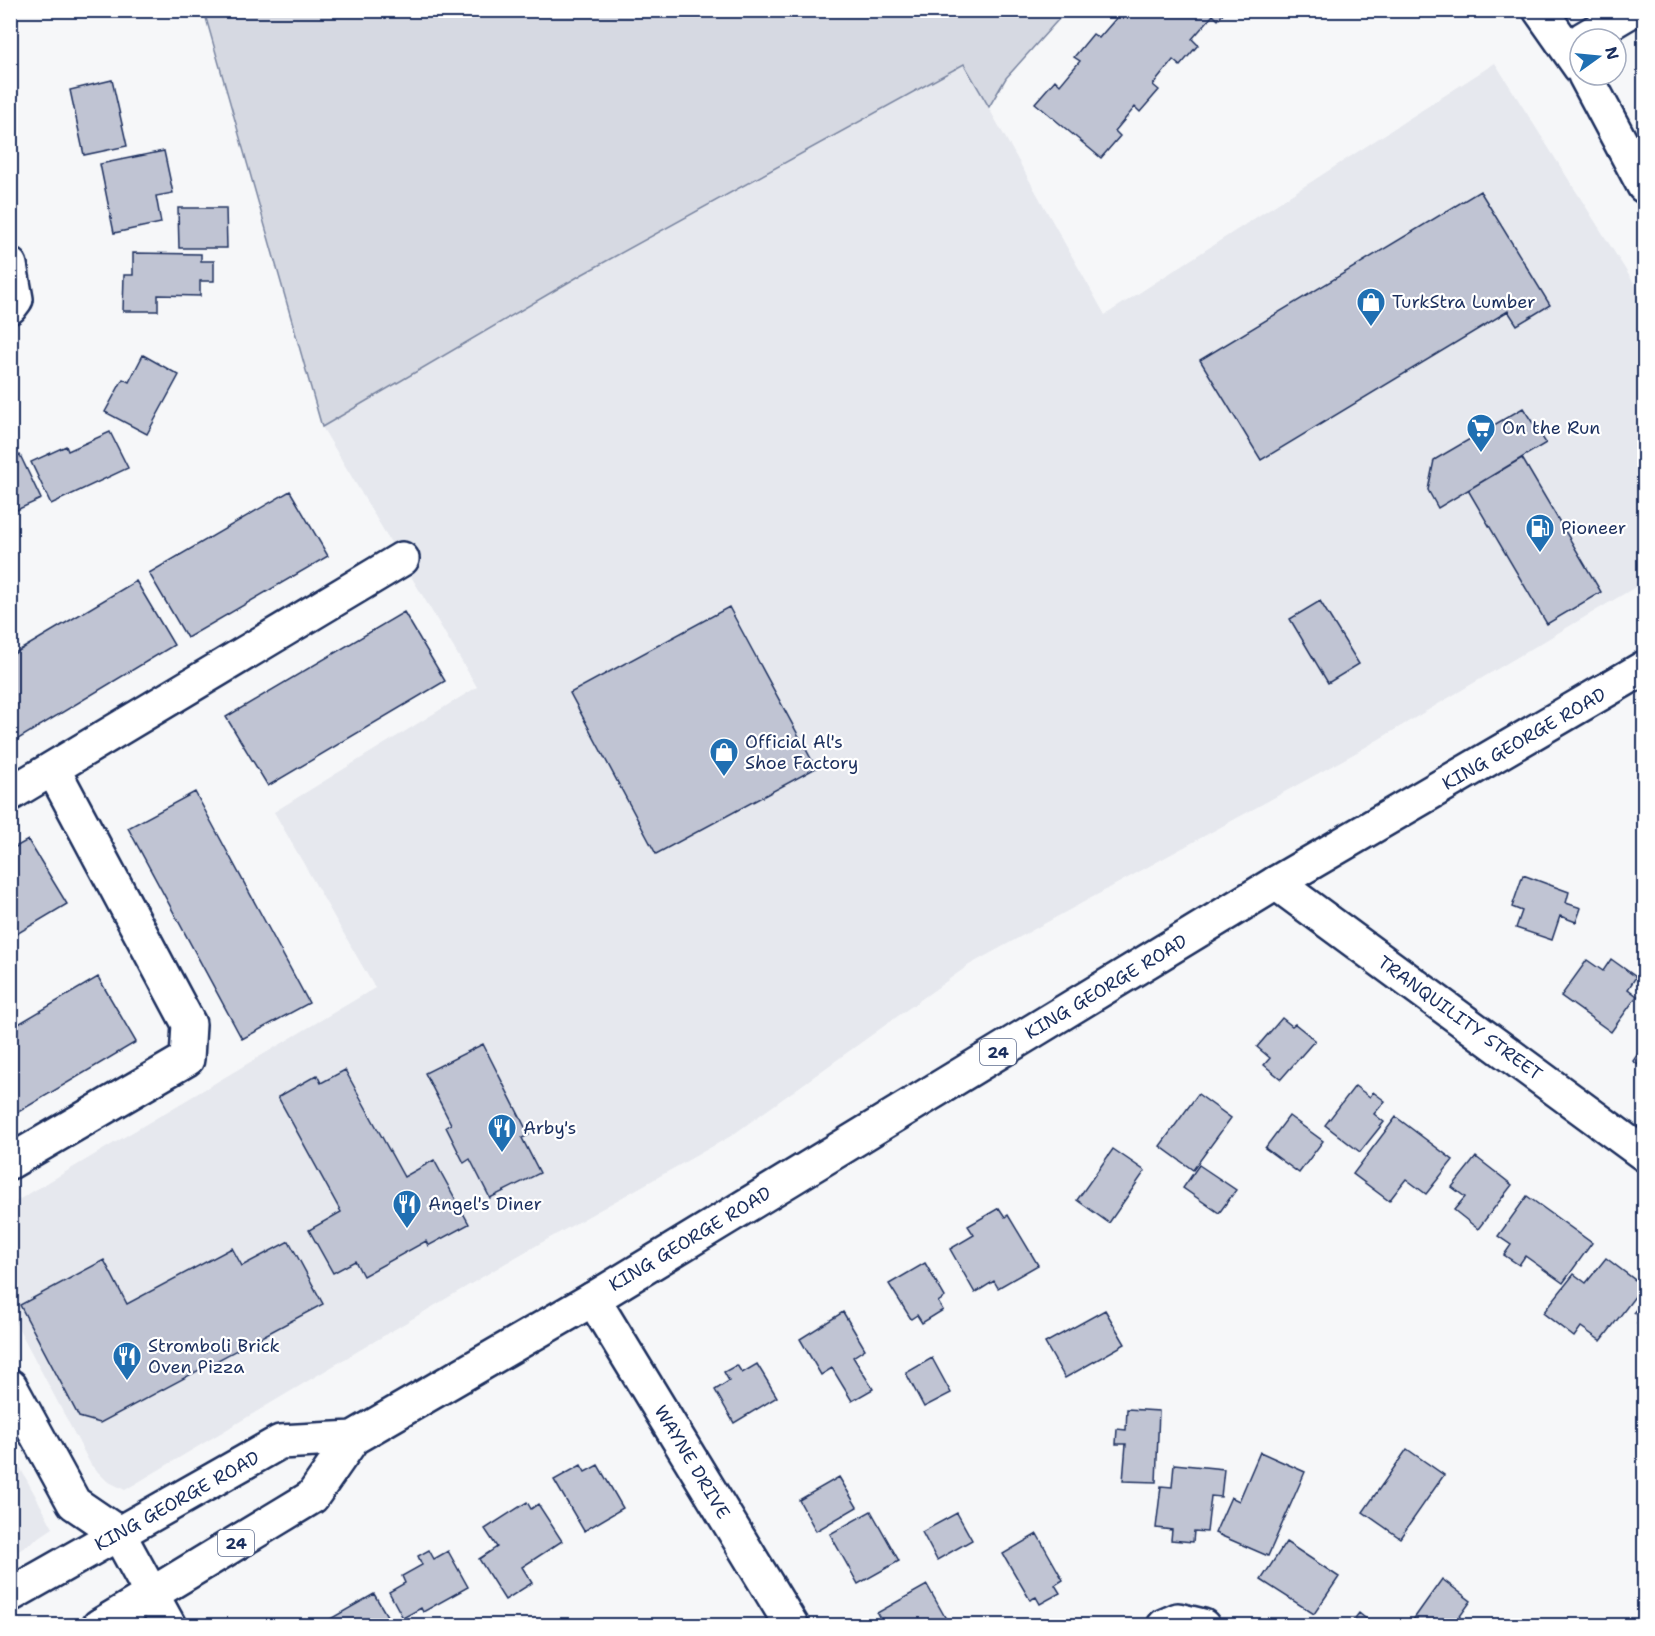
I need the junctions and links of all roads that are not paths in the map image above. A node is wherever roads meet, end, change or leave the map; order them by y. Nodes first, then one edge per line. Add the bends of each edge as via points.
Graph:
1 (1540, 10) edge
2 (1632, 10) edge
3 (1608, 27) edge
4 (1568, 40) edge
5 (1591, 87) edge
6 (1644, 186) edge
7 (10, 265) edge
8 (10, 307) edge
9 (402, 559) dead end
10 (1644, 668) edge
11 (53, 769) junction
12 (10, 794) edge
13 (1276, 883) junction
14 (1644, 1154) edge
15 (10, 1162) edge
16 (593, 1299) junction
17 (10, 1386) edge
18 (353, 1438) junction
19 (118, 1533) junction
20 (152, 1593) junction
21 (10, 1595) edge
22 (99, 1626) edge
23 (169, 1626) edge
24 (792, 1626) edge
25 (1164, 1626) edge
26 (1203, 1626) edge

1 - 4 main road
2 - 3 main road
5 - 6 main road
7 - 8 main road via 16,299
9 - 11 main road
10 - 13 main road, KING GEORGE ROAD / 24
11 - 12 main road
11 - 15 main road via 189,1024 187,1059
13 - 14 main road, TRANQUILITY STREET
13 - 16 main road, KING GEORGE ROAD / 24
16 - 18 main road, KING GEORGE ROAD / 24
16 - 24 main road, WAYNE DRIVE
17 - 19 main road via 74,1503
18 - 19 main road, KING GEORGE ROAD / 24 via 280,1442
18 - 20 main road, KING GEORGE ROAD / 24 via 312,1497
19 - 20 main road
19 - 21 main road, KING GEORGE ROAD / 24
20 - 22 main road, KING GEORGE ROAD / 24
20 - 23 main road
25 - 26 main road via 1178,1620

